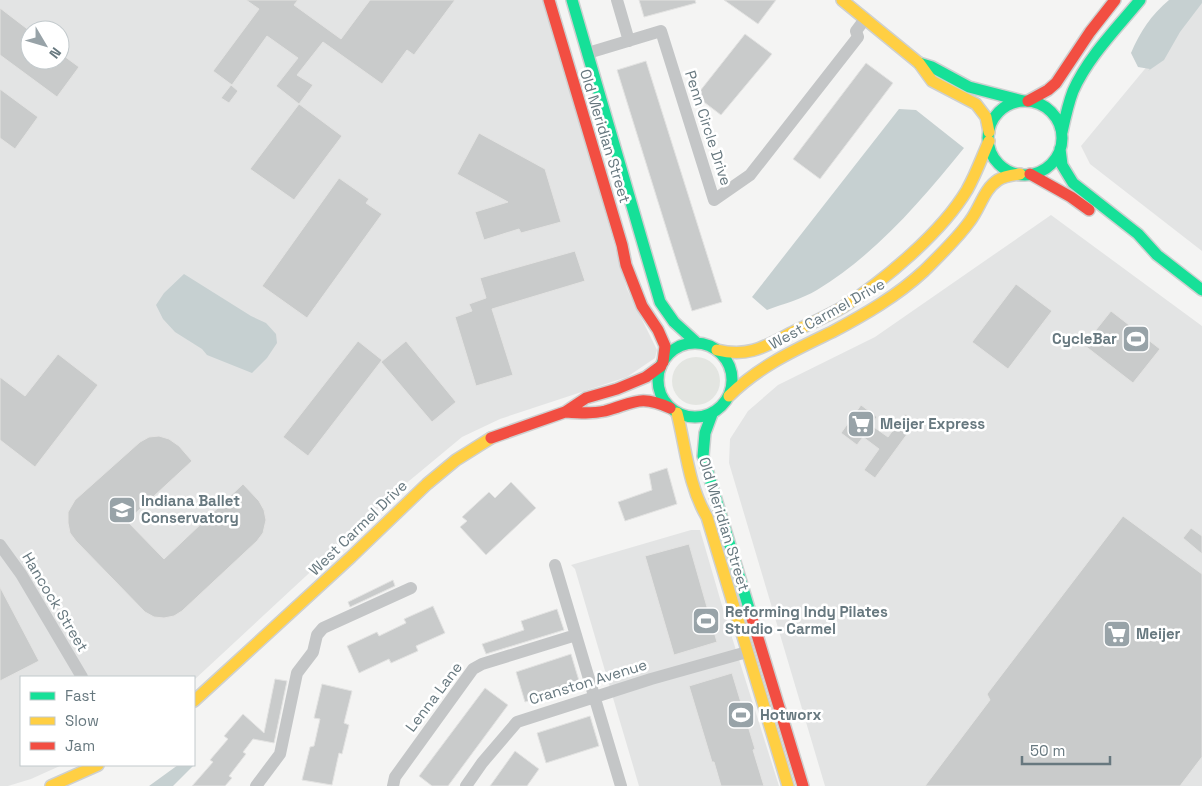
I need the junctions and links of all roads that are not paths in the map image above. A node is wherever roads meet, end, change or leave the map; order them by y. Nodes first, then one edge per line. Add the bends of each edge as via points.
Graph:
1 (549, 0) edge
2 (572, 0) edge
3 (617, 0) edge
4 (842, 0) edge
5 (1114, 0) edge
6 (1140, 0) edge
7 (870, 22) junction
8 (629, 41) junction
9 (588, 54) junction
10 (920, 63) junction
11 (1026, 101) junction
12 (1062, 132) junction
13 (989, 137) junction
14 (1060, 149) junction
15 (1025, 174) junction
16 (1157, 254) junction
17 (1202, 290) edge
18 (697, 343) junction
19 (718, 350) junction
20 (662, 364) junction
21 (729, 396) junction
22 (674, 410) junction
23 (566, 412) junction
24 (712, 414) junction
25 (0, 544) edge
26 (555, 565) dead end
27 (411, 588) dead end
28 (576, 635) junction
29 (747, 652) junction
30 (81, 676) edge
31 (595, 697) junction
32 (195, 700) edge
33 (96, 766) edge
34 (393, 785) edge
35 (51, 786) edge
36 (256, 786) edge
37 (466, 786) edge
38 (621, 786) edge
39 (788, 786) edge
40 (803, 786) edge

1 - 20 main road, Old Meridian Street via 626,265 642,306 665,346
2 - 9 main road, Old Meridian Street
3 - 8 street
4 - 7 main road
5 - 11 main road via 1056,83
6 - 12 main road via 1083,73 1070,100
7 - 8 street, Penn Circle Drive via 865,37 858,37 750,174 714,200 661,31
7 - 10 main road
8 - 9 street, Penn Circle Drive
9 - 18 main road, Old Meridian Street via 660,302 674,322
10 - 11 main road via 971,87
10 - 13 main road via 932,81 976,104 986,117
11 - 12 main road via 1041,104 1052,112
11 - 13 main road via 1010,104 999,112 991,124
12 - 14 main road
13 - 15 main road via 991,151 999,163 1011,172
13 - 19 main road, West Carmel Drive via 976,174 949,213 924,241 856,298 756,352 736,354
14 - 15 main road via 1047,168
14 - 16 main road via 1062,165 1073,183 1138,234
15 - 16 main road via 1071,197 1138,247
15 - 21 main road, West Carmel Drive via 999,180 990,188 971,219 952,241 929,266 896,293 764,366
16 - 17 main road
18 - 19 main road
18 - 20 main road via 674,350
19 - 21 main road via 732,375
20 - 22 main road via 659,388 665,402
20 - 23 main road, West Carmel Drive via 646,377 586,398
21 - 24 main road
22 - 23 main road, West Carmel Drive via 654,400 638,399 592,414
22 - 24 main road via 694,418
22 - 29 main road, Old Meridian Street via 692,481 707,517
23 - 32 main road, West Carmel Drive via 492,438 444,470
24 - 40 main road, Old Meridian Street via 705,433 703,456
25 - 30 street, Hancock Street
26 - 28 street
27 - 36 street via 323,628 317,635 313,652 297,673 280,754
28 - 31 street
28 - 34 street, Lenna Lane via 473,669 395,776
29 - 31 street, Cranston Avenue
29 - 39 main road, Old Meridian Street
31 - 37 street, Cranston Avenue via 517,722
31 - 38 street
33 - 35 main road

